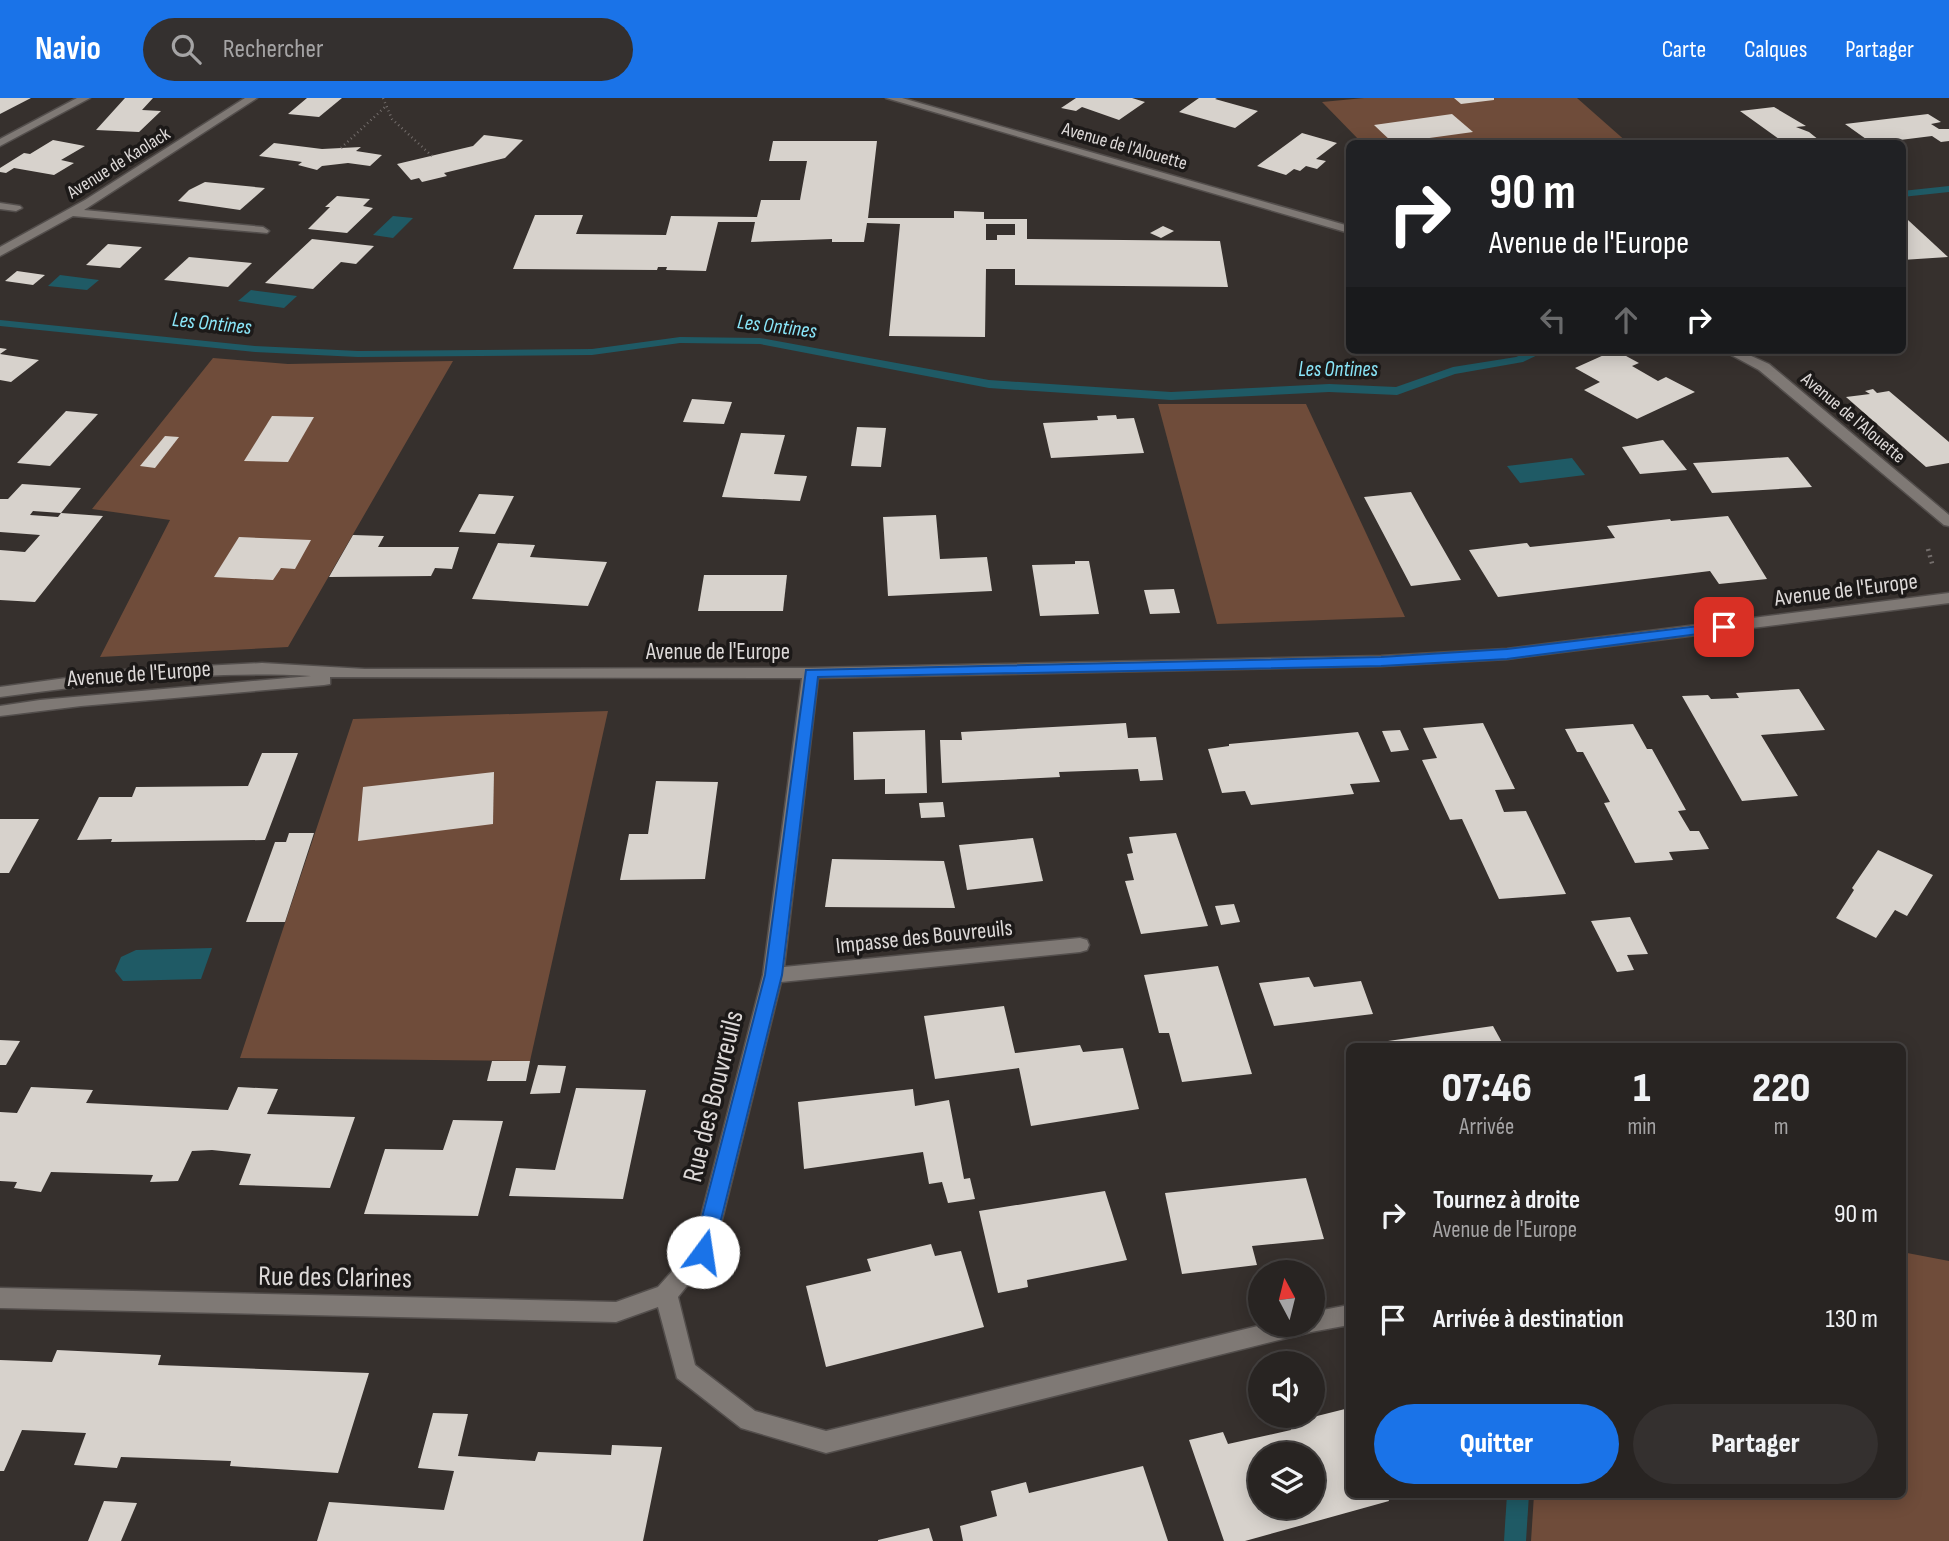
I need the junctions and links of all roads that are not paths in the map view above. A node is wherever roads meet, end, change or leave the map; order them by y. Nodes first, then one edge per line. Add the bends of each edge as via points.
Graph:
1 (85, 98) edge
2 (252, 98) edge
3 (891, 98) edge
4 (0, 144) edge
5 (0, 206) edge
6 (16, 208) dead end
7 (73, 212) junction
8 (1346, 229) edge
9 (263, 231) dead end
10 (0, 252) edge
11 (1736, 354) edge
12 (1949, 522) edge
13 (1949, 598) edge
14 (811, 673) junction
15 (365, 674) junction
16 (0, 692) edge
17 (0, 711) edge
18 (1080, 944) dead end
19 (773, 975) junction
20 (666, 1294) junction
21 (0, 1298) edge
22 (1346, 1316) edge
23 (1325, 1320) edge
24 (1254, 1337) edge

1 - 4 street
2 - 7 street, Avenue de Kaolack
3 - 8 street, Avenue de l'Alouette
5 - 6 street
7 - 9 street
7 - 10 street, Avenue de Kaolack
11 - 12 street, Avenue de l'Alouette via 1764,367
13 - 14 street, Avenue de l'Europe via 1507,654 1381,662
14 - 15 street, Avenue de l'Europe
14 - 19 street, Rue des Bouvreuils
15 - 16 street, Avenue de l'Europe via 262,668 125,676
15 - 17 street, Avenue de l'Europe
18 - 19 street, Impasse des Bouvreuils
19 - 20 street, Rue des Bouvreuils via 703,1252
20 - 21 street, Rue des Clarines via 616,1312
20 - 24 street via 685,1371 749,1420 826,1442
22 - 23 street

